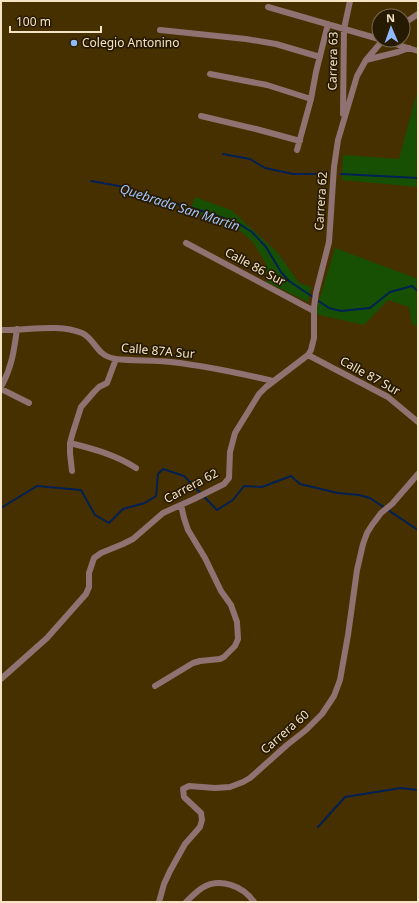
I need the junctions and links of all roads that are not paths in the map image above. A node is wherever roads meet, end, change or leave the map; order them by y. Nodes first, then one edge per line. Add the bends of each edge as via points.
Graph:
1 (350, 1) edge
2 (268, 6) dead end
3 (328, 24) junction
4 (344, 29) junction
5 (160, 30) dead end
6 (371, 37) edge
7 (376, 48) edge
8 (409, 48) joint
9 (418, 51) edge
10 (320, 57) junction
11 (366, 60) junction
12 (210, 74) dead end
13 (311, 99) junction
14 (201, 116) dead end
15 (343, 122) junction
16 (300, 141) junction
17 (297, 150) dead end
18 (186, 243) dead end
19 (314, 311) junction
20 (17, 329) junction
21 (1, 330) edge
22 (308, 355) junction
23 (116, 359) junction
24 (273, 381) junction
25 (1, 388) edge
26 (29, 403) dead end
27 (418, 422) edge
28 (70, 443) junction
29 (136, 468) dead end
30 (72, 470) dead end
31 (418, 474) edge
32 (182, 505) junction
33 (1, 679) edge
34 (155, 686) dead end
35 (159, 902) edge
36 (186, 902) edge
37 (254, 902) edge

1 - 4 street, Carrera 63
2 - 3 street
3 - 4 street
3 - 10 street
4 - 6 street
4 - 15 street, Carrera 63
5 - 10 street via 276,44
7 - 11 street, Carrera 62
8 - 9 street
8 - 11 street
10 - 13 street
11 - 15 street, Carrera 62 via 357,76
12 - 13 street via 267,86
13 - 16 street
14 - 16 street
15 - 19 street, Carrera 62 via 335,159 329,242
16 - 17 street
18 - 19 street, Calle 86 Sur
19 - 22 street, Carrera 62 via 314,338
20 - 21 street, Calle 87A Sur
20 - 23 street, Calle 87A Sur via 60,328 82,333 101,353
20 - 25 street via 12,363
22 - 24 street, Carrera 62
22 - 27 street, Calle 87 Sur via 388,397
23 - 24 street, Calle 87A Sur via 209,367
23 - 28 street via 107,383 99,387 81,407
24 - 32 street, Carrera 62 via 259,394 235,433 230,452 229,478 224,484
25 - 26 street
28 - 29 street via 110,454
28 - 30 street
31 - 35 street, Carrera 60 via 367,533 357,570 340,680 334,696 313,724 250,778 230,787 189,786 183,789 184,797 201,814 202,820 200,827 185,844 170,871
32 - 33 street, Carrera 62 via 163,513 133,539 94,558 86,594 46,638
32 - 34 street via 188,530 231,605 237,622 238,640 220,660 193,663
36 - 37 street via 204,887 222,883 234,885

